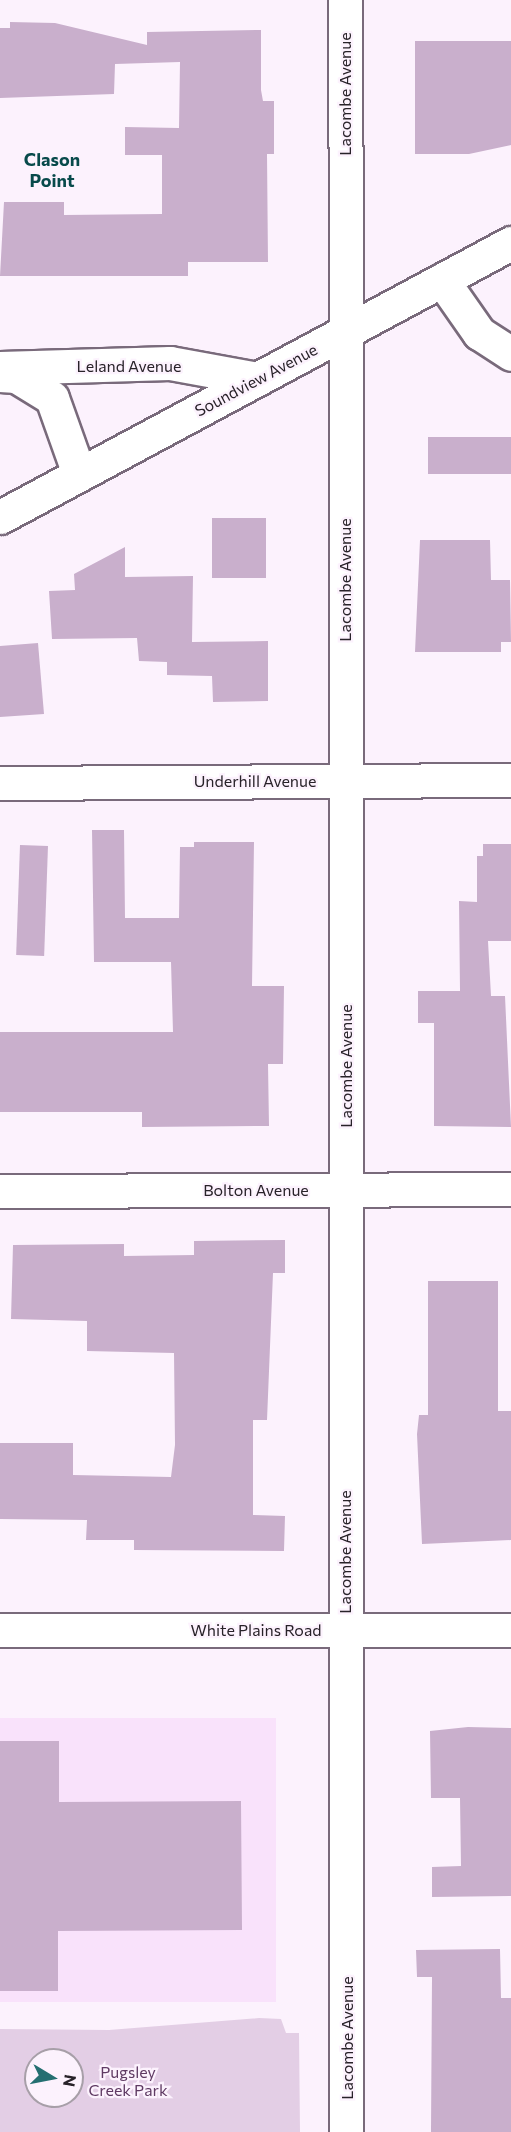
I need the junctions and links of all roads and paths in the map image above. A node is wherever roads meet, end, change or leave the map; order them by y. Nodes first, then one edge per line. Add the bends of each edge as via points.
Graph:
1 (345, 0) edge
2 (511, 243) edge
3 (442, 280) junction
4 (346, 332) junction
5 (511, 354) edge
6 (0, 368) edge
7 (0, 375) edge
8 (258, 379) junction
9 (79, 474) junction
10 (0, 518) edge
11 (511, 780) edge
12 (346, 781) junction
13 (0, 783) edge
14 (347, 1189) junction
15 (511, 1189) edge
16 (0, 1191) edge
17 (0, 1630) edge
18 (346, 1630) junction
19 (511, 1630) edge
20 (346, 2132) edge

1 - 4 main road, Lacombe Avenue
2 - 3 main road, Soundview Avenue
3 - 4 main road, Soundview Avenue
3 - 5 main road via 479,333
4 - 8 main road, Soundview Avenue
4 - 12 main road, Lacombe Avenue
6 - 8 main road, Leland Avenue via 170,363
7 - 9 main road via 16,376 52,398
8 - 9 main road, Soundview Avenue
9 - 10 main road, Soundview Avenue
11 - 12 main road, Underhill Avenue
12 - 13 main road, Underhill Avenue
12 - 14 main road, Lacombe Avenue
14 - 15 main road, Bolton Avenue
14 - 16 main road, Bolton Avenue
14 - 18 main road, Lacombe Avenue
17 - 18 main road, White Plains Road
18 - 19 main road, White Plains Road
18 - 20 main road, Lacombe Avenue

